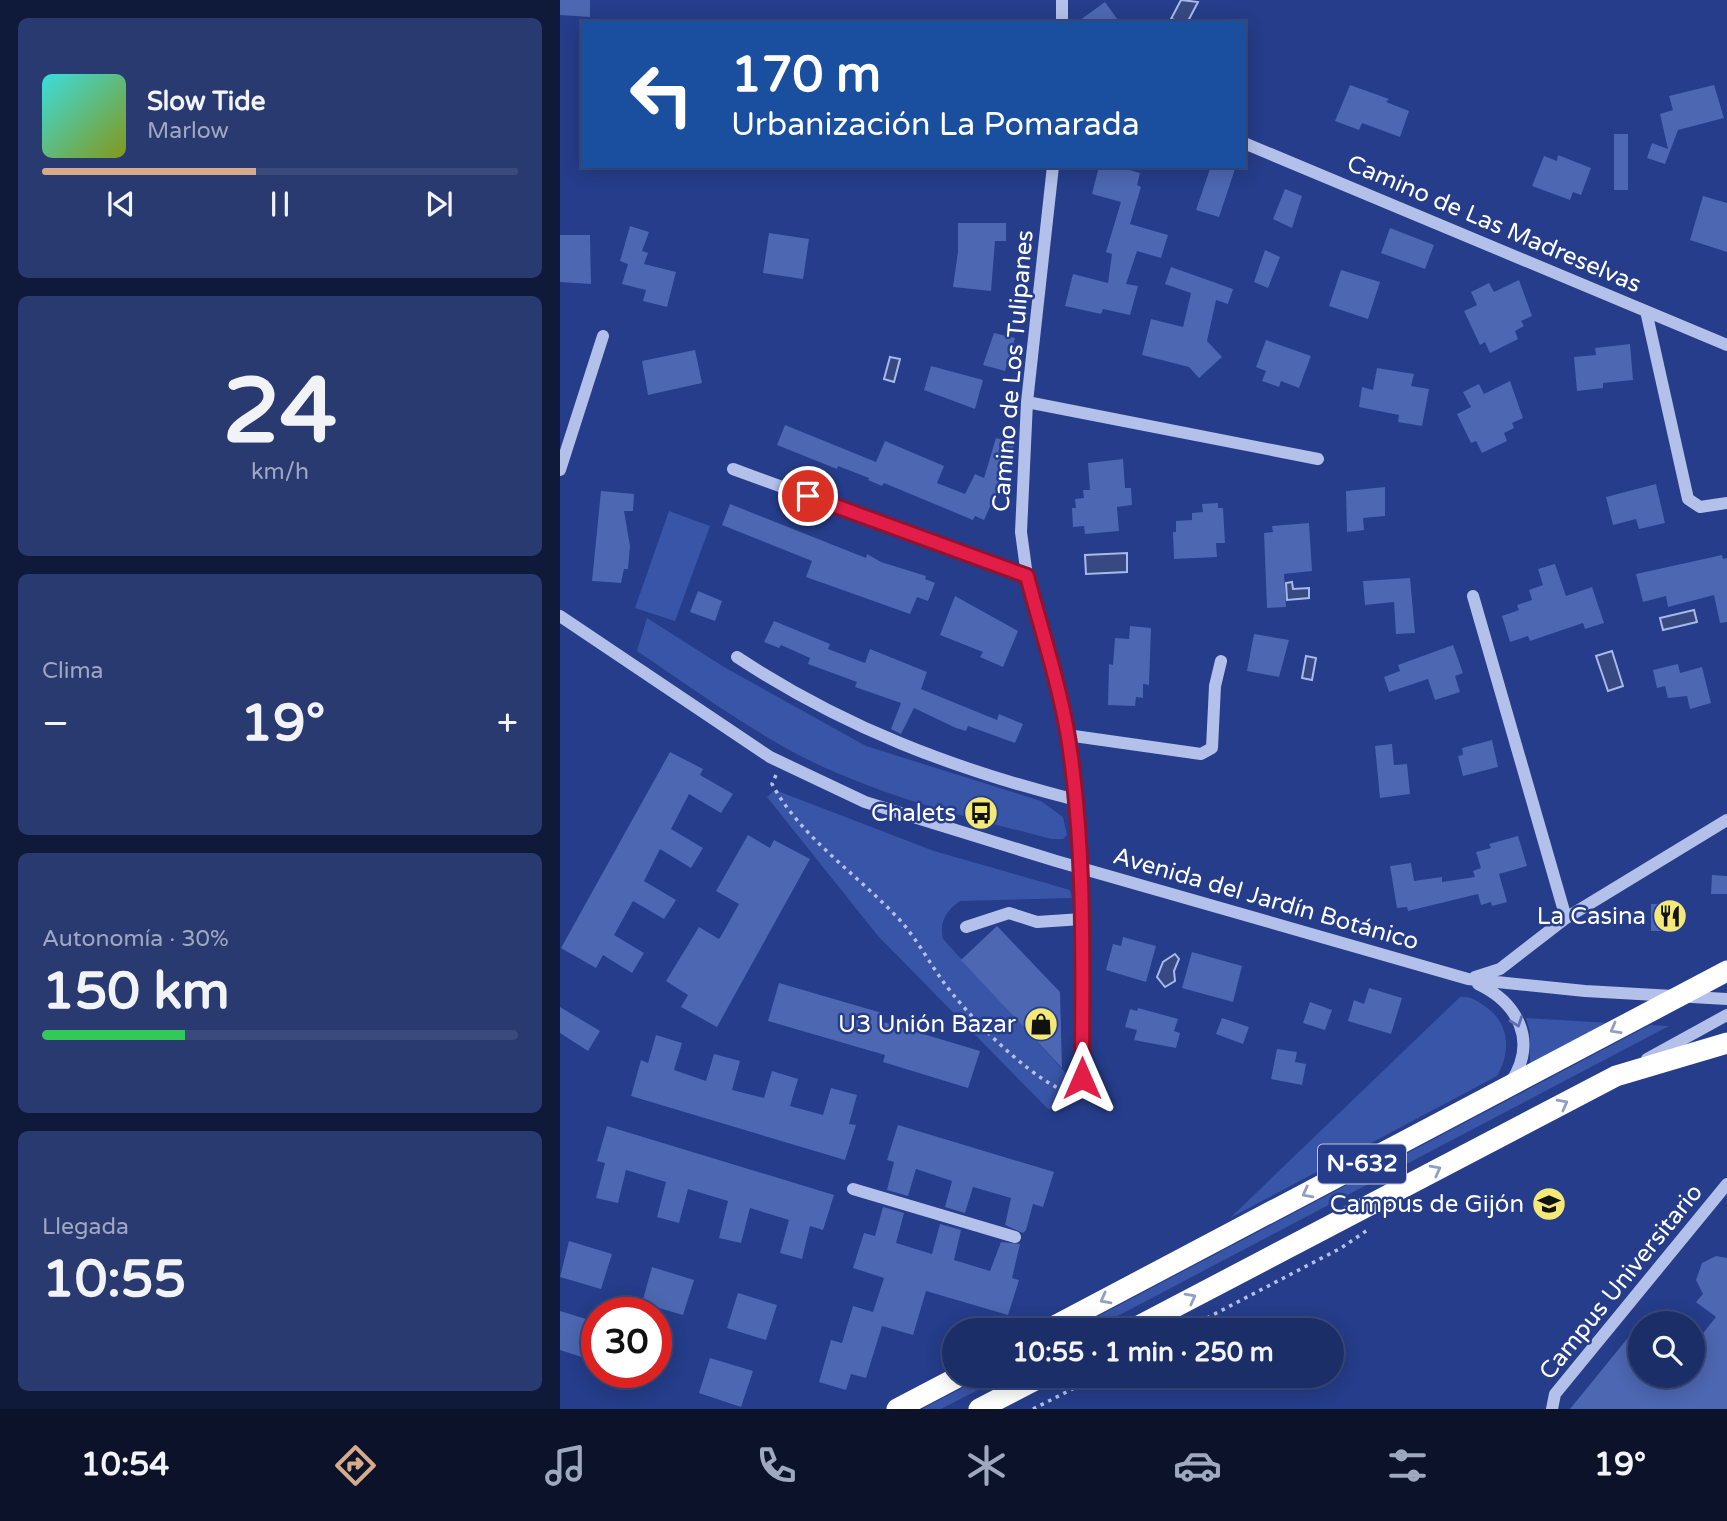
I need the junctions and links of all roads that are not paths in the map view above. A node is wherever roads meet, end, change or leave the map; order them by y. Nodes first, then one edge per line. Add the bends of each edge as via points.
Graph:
1 (1062, 0) edge
2 (1062, 21) edge
3 (1246, 144) edge
4 (1053, 168) edge
5 (1646, 311) junction
6 (603, 336) dead end
7 (1727, 345) edge
8 (1027, 402) junction
9 (1318, 458) dead end
10 (733, 469) dead end
11 (560, 470) edge
12 (1727, 503) edge
13 (1027, 576) junction
14 (1473, 596) dead end
15 (560, 616) edge
16 (737, 657) dead end
17 (1221, 661) dead end
18 (1068, 735) junction
19 (1076, 800) junction
20 (1727, 820) edge
21 (1083, 869) junction
22 (1082, 919) junction
23 (1566, 919) junction
24 (966, 927) dead end
25 (1727, 971) edge
26 (1468, 979) junction
27 (1676, 996) junction
28 (1727, 999) edge
29 (1727, 1015) edge
30 (1727, 1043) edge
31 (1615, 1076) junction
32 (1082, 1078) road end
33 (1507, 1087) junction
34 (1727, 1184) edge
35 (853, 1189) dead end
36 (1015, 1237) dead end
37 (1070, 1318) edge
38 (1153, 1318) edge
39 (942, 1385) edge
40 (1020, 1388) edge
41 (897, 1409) edge
42 (979, 1409) edge
43 (1552, 1409) edge

1 - 2 street
3 - 5 street, Camino de Las Madreselvas
4 - 8 street, Camino de Los Tulipanes
5 - 7 street, Camino de Las Madreselvas
5 - 12 street via 1688,499 1700,507
6 - 11 street
8 - 9 street
8 - 13 street, Camino de Los Tulipanes via 1021,532
10 - 13 street
13 - 18 street, Camino de Los Tulipanes
14 - 23 street
15 - 21 street, Avenida del Jardín Botánico via 782,762 865,802
16 - 19 street via 794,695 884,739
17 - 18 street via 1212,748 1200,754
18 - 19 street, Camino de Los Tulipanes
19 - 21 street, Camino de Los Tulipanes
20 - 23 street
21 - 22 street, Camino de Los Tulipanes
21 - 26 street, Avenida del Jardín Botánico
22 - 24 street via 1037,922 1009,913
22 - 32 street, Camino de Los Tulipanes
23 - 26 street via 1500,968
25 - 27 highway, N-632
26 - 27 street, Avenida del Jardín Botánico
26 -> 33 street via 1498,993 1516,1014 1524,1044 1521,1066
27 - 28 street, Avenida del Jardín Botánico
27 -> 33 highway, N-632
29 - 31 street
30 - 31 highway, N-632
38 -> 31 highway, N-632
33 -> 37 highway, N-632
34 - 43 street, Campus Universitario via 1555,1394
35 - 36 street
39 - 41 highway
40 - 42 highway

